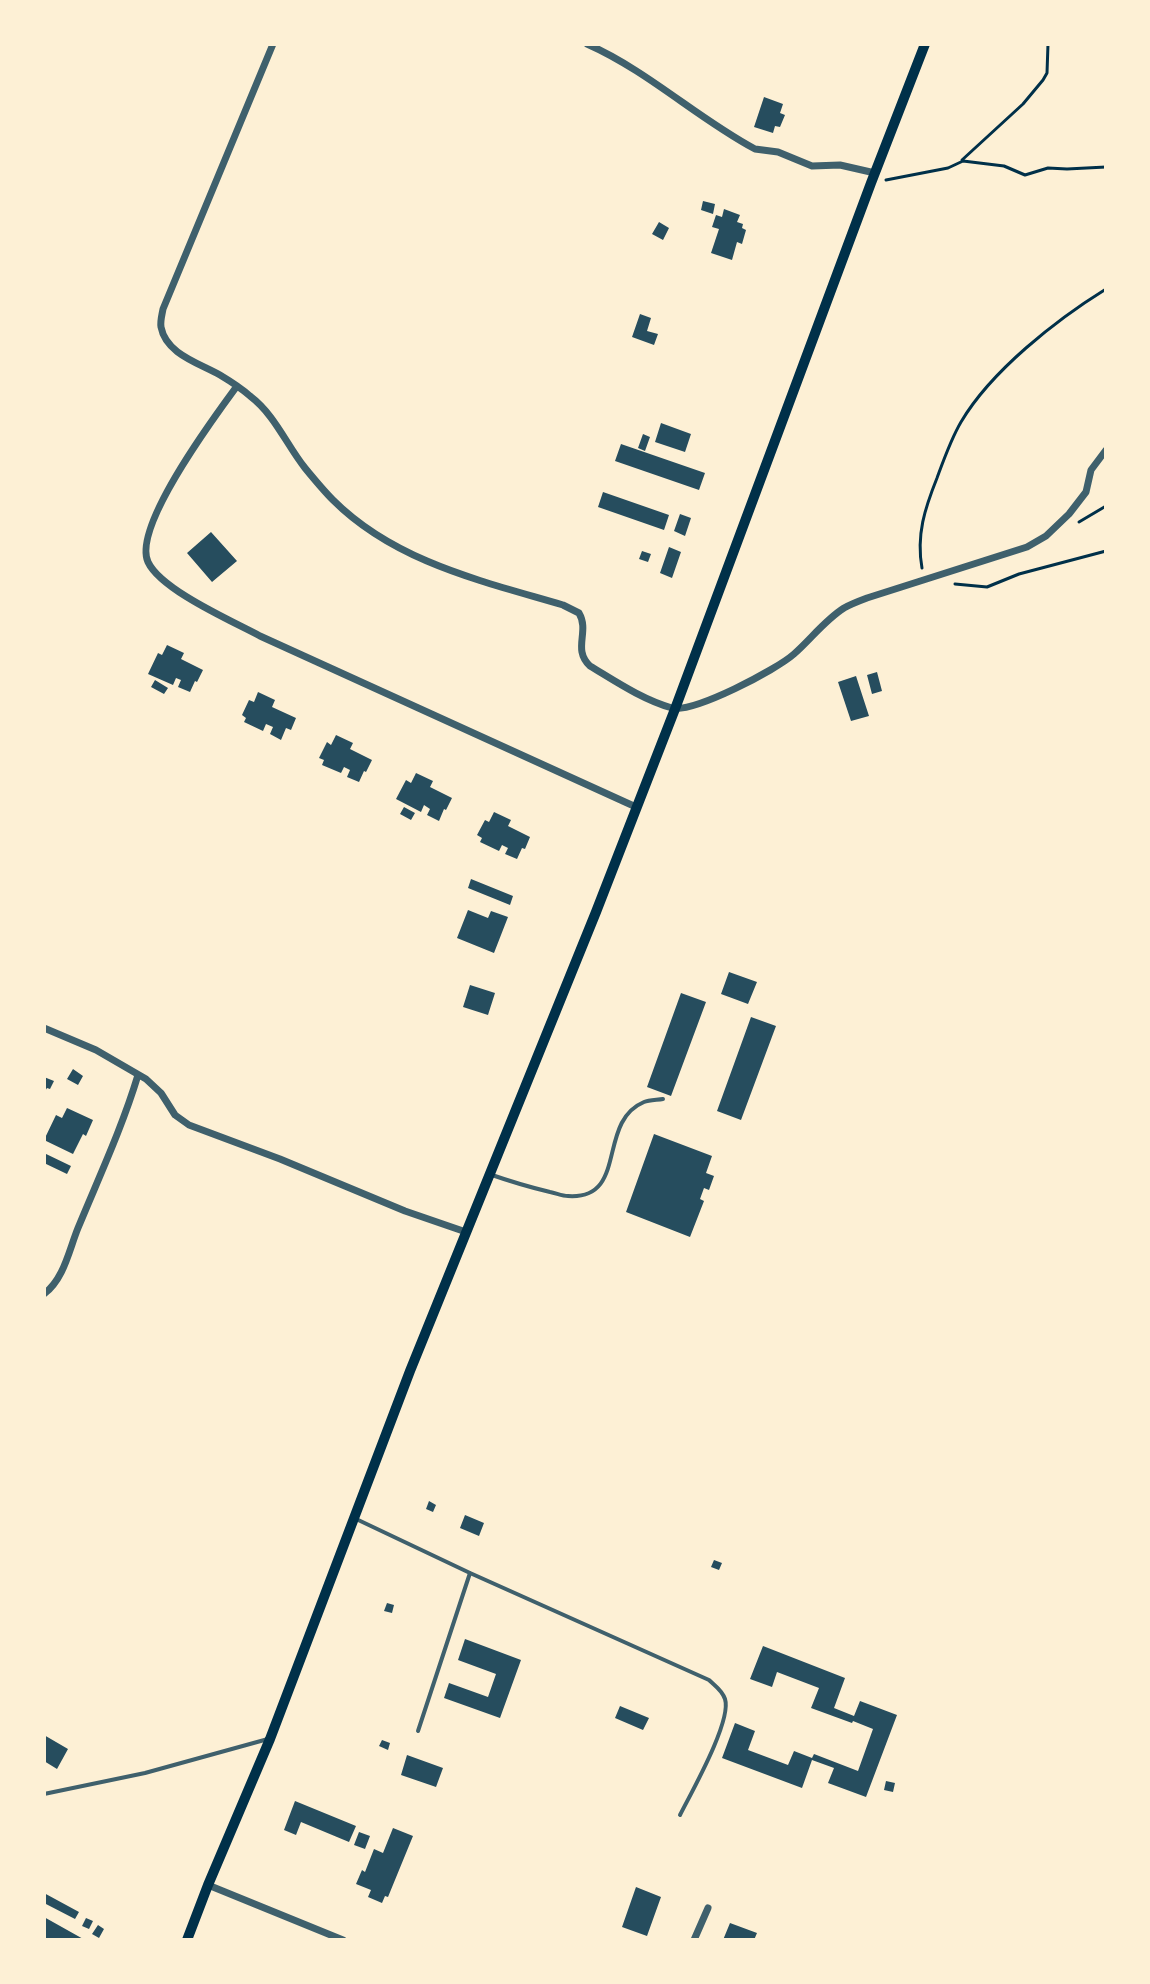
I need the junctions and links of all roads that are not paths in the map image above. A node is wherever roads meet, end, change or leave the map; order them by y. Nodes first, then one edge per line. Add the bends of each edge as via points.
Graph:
1 (273, 44) edge
2 (587, 44) edge
3 (925, 44) edge
4 (873, 178) junction
5 (237, 386) junction
6 (1106, 450) edge
7 (675, 709) junction
8 (636, 807) junction
9 (44, 1028) edge
10 (138, 1075) junction
11 (663, 1099) dead end
12 (489, 1174) junction
13 (466, 1232) junction
14 (44, 1295) edge
15 (354, 1518) junction
16 (470, 1573) junction
17 (418, 1731) dead end
18 (270, 1739) junction
19 (44, 1794) edge
20 (680, 1815) dead end
21 (208, 1885) junction
22 (708, 1908) dead end
23 (187, 1940) edge
24 (343, 1940) edge
25 (694, 1940) edge

1 - 5 street via 160,324 180,353
2 - 4 street via 755,149 812,166 840,165
3 - 4 main road
4 - 7 main road
5 - 7 street via 273,419 305,468 361,525 448,570 573,609 584,623 581,654 590,666
5 - 8 street via 186,459 153,524 146,546 147,561 156,573 260,636
6 - 7 street via 1091,470 1084,495 1046,536 1017,551 845,608 777,666 727,692
7 - 8 main road
8 - 12 main road
9 - 10 street
10 - 13 street via 189,1125
10 - 14 street via 66,1261
11 - 12 lane via 644,1102 622,1121 607,1176 585,1194 569,1197
12 - 13 main road
13 - 15 main road
15 - 16 lane
15 - 18 main road
16 - 17 lane
16 - 20 lane via 720,1689 726,1700 721,1728
18 - 19 lane
18 - 21 main road
21 - 23 main road
21 - 24 street
22 - 25 street

